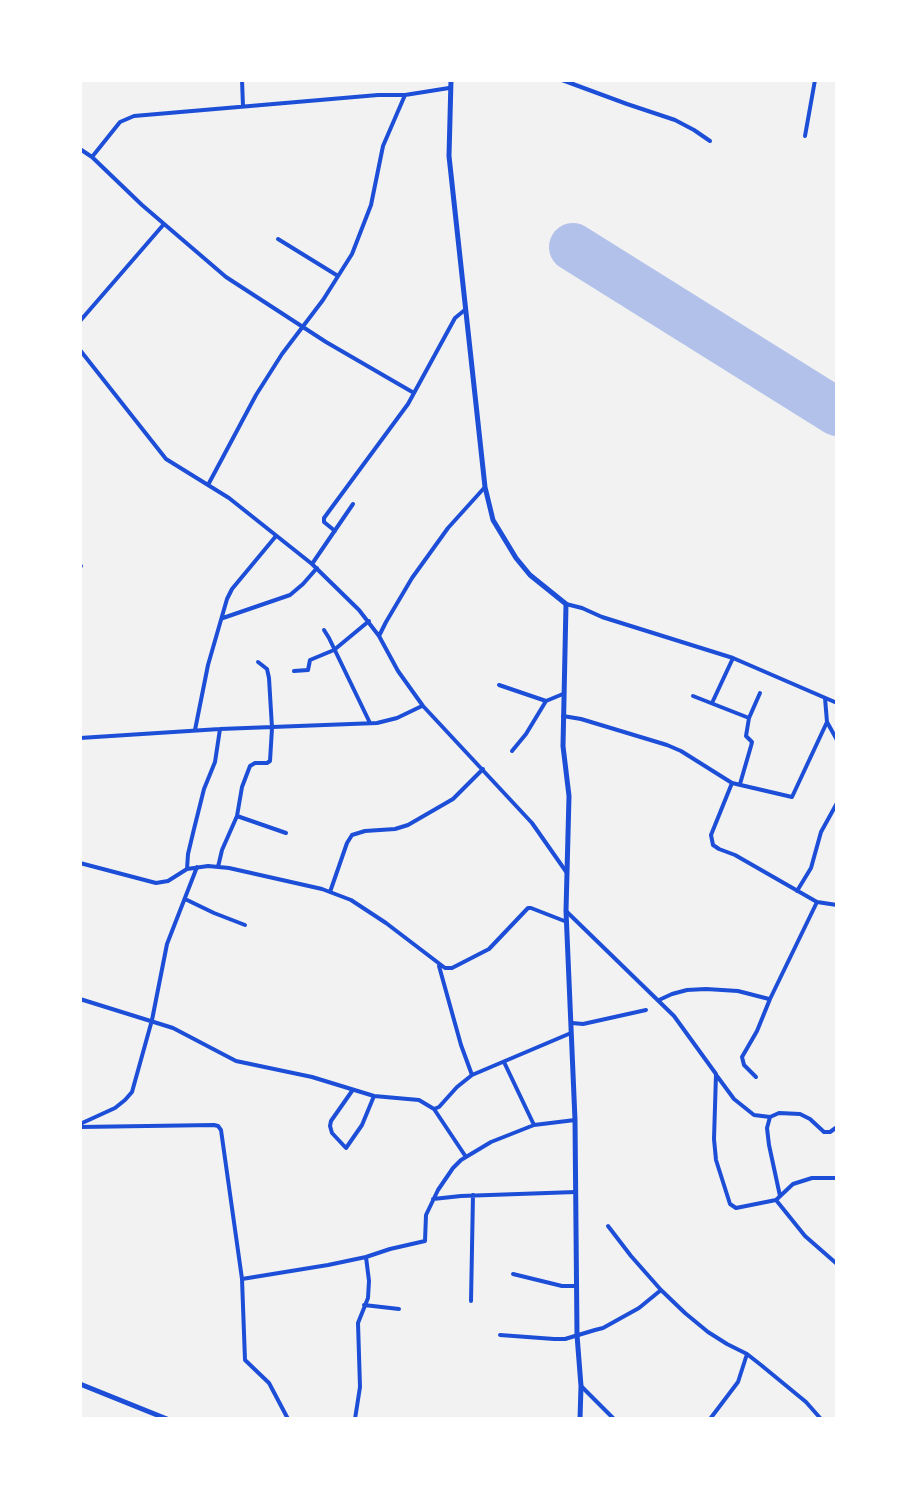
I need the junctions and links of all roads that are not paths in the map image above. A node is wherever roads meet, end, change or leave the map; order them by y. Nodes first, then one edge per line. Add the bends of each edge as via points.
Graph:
1 (242, 80) edge
2 (451, 80) edge
3 (562, 80) edge
4 (815, 80) edge
5 (449, 88) junction
6 (405, 95) junction
7 (243, 106) junction
8 (805, 136) dead end
9 (710, 141) dead end
10 (80, 149) edge
11 (92, 157) junction
12 (164, 224) junction
13 (278, 239) dead end
14 (338, 276) junction
15 (466, 309) junction
16 (80, 321) edge
17 (303, 327) junction
18 (80, 350) edge
19 (414, 393) junction
20 (208, 485) junction
21 (485, 487) junction
22 (353, 504) dead end
23 (335, 531) junction
24 (276, 536) junction
25 (312, 564) junction
26 (317, 568) junction
27 (566, 604) junction
28 (223, 618) junction
29 (369, 621) junction
30 (324, 630) dead end
31 (379, 636) junction
32 (334, 650) junction
33 (733, 658) junction
34 (258, 662) dead end
35 (294, 671) dead end
36 (499, 685) dead end
37 (760, 693) dead end
38 (563, 694) junction
39 (693, 696) dead end
40 (825, 698) junction
41 (546, 701) junction
42 (837, 703) edge
43 (712, 704) junction
44 (423, 706) junction
45 (563, 716) junction
46 (749, 718) junction
47 (827, 722) junction
48 (370, 723) junction
49 (272, 728) junction
50 (220, 729) junction
51 (195, 730) junction
52 (80, 738) edge
53 (837, 740) edge
54 (512, 751) dead end
55 (483, 769) junction
56 (732, 783) junction
57 (740, 784) junction
58 (837, 803) edge
59 (237, 816) junction
60 (286, 833) dead end
61 (80, 863) edge
62 (197, 867) junction
63 (218, 867) junction
64 (187, 869) junction
65 (568, 875) junction
66 (797, 891) junction
67 (330, 892) junction
68 (185, 899) junction
69 (817, 902) junction
70 (837, 905) edge
71 (566, 911) junction
72 (568, 923) junction
73 (245, 925) dead end
74 (439, 965) junction
75 (80, 999) edge
76 (770, 999) junction
77 (659, 1000) junction
78 (646, 1010) dead end
79 (152, 1020) junction
80 (572, 1023) junction
81 (572, 1032) junction
82 (504, 1062) junction
83 (716, 1074) junction
84 (472, 1075) junction
85 (756, 1077) dead end
86 (352, 1091) junction
87 (374, 1096) junction
88 (434, 1109) junction
89 (770, 1117) junction
90 (575, 1120) junction
91 (534, 1125) junction
92 (80, 1126) edge
93 (837, 1127) edge
94 (466, 1157) junction
95 (837, 1178) edge
96 (576, 1192) junction
97 (473, 1195) junction
98 (778, 1198) junction
99 (433, 1199) junction
100 (608, 1226) dead end
101 (366, 1257) junction
102 (837, 1264) edge
103 (513, 1274) dead end
104 (242, 1279) junction
105 (577, 1286) junction
106 (661, 1290) junction
107 (471, 1301) dead end
108 (364, 1305) junction
109 (399, 1309) dead end
110 (500, 1335) dead end
111 (577, 1335) junction
112 (747, 1354) junction
113 (80, 1384) edge
114 (581, 1386) junction
115 (167, 1419) edge
116 (288, 1419) edge
117 (355, 1419) edge
118 (580, 1419) edge
119 (614, 1419) edge
120 (710, 1419) edge
121 (821, 1419) edge

1 - 7 street
2 - 5 street
3 - 9 street via 675,120
4 - 8 street
5 - 6 street
5 - 15 street via 449,156
6 - 7 street
6 - 14 street via 383,146 366,221
7 - 11 street via 126,119
10 - 11 street
11 - 12 street
12 - 16 street
12 - 17 street via 226,277
13 - 14 street
14 - 17 street
15 - 19 street via 455,318
15 - 21 street
17 - 19 street
17 - 20 street via 256,395
18 - 20 street via 166,459
19 - 23 street via 324,518
20 - 24 street
21 - 27 street via 493,520 516,558
21 - 31 street via 448,528
22 - 23 street
23 - 25 street
24 - 25 street
24 - 28 street via 232,589
25 - 26 street
26 - 28 street via 290,595
26 - 29 street
27 - 33 street
27 - 38 street
28 - 51 street
29 - 31 street
29 - 32 street
30 - 32 street
31 - 44 street
32 - 35 street via 310,660 308,670
32 - 48 street
33 - 40 street
33 - 43 street
34 - 49 street via 267,669
36 - 41 street
37 - 46 street
38 - 41 street
38 - 45 street
39 - 43 street
40 - 42 street
40 - 47 street
41 - 54 street
43 - 46 street
44 - 48 street
44 - 55 street
45 - 56 street via 667,745
45 - 65 street
46 - 57 street via 746,738 752,742
47 - 53 street
47 - 57 street via 792,797
48 - 49 street
49 - 50 street
49 - 59 street via 270,761 250,766
50 - 51 street
50 - 64 street
51 - 52 street
55 - 65 street via 532,823
55 - 67 street via 453,799 416,821 352,835
56 - 57 street
56 - 66 street via 711,835 713,845
58 - 66 street
59 - 60 street
59 - 63 street
61 - 64 street via 156,883
62 - 63 street
62 - 64 street
62 - 68 street
63 - 67 street
65 - 71 street
66 - 69 street
67 - 74 street via 386,923
68 - 73 street
68 - 79 street via 167,944
69 - 70 street
69 - 76 street
71 - 72 street
71 - 77 street
72 - 74 street via 528,908 482,953 452,968
72 - 80 street
74 - 84 street
75 - 79 street
76 - 77 street via 706,989
76 - 85 street via 742,1057
77 - 83 street
78 - 80 street
79 - 86 street via 236,1061
79 - 92 street via 132,1092 115,1108
80 - 81 street
81 - 82 street
81 - 90 street
82 - 84 street
82 - 91 street
83 - 89 street via 747,1111
83 - 98 street via 716,1160 730,1204 736,1208
84 - 88 street
86 - 87 street
86 - 87 street via 330,1126 346,1148
87 - 88 street via 419,1100
88 - 94 street
89 - 93 street via 800,1114 827,1133
89 - 98 street via 767,1128
90 - 91 street
90 - 96 street
91 - 94 street
92 - 104 street via 218,1126
94 - 99 street
95 - 98 street via 793,1184
96 - 97 street
96 - 105 street
97 - 99 street
97 - 107 street
98 - 102 street via 805,1236
99 - 101 street via 425,1241
100 - 106 street
101 - 104 street
101 - 108 street via 369,1291
103 - 105 street
104 - 116 street via 245,1360 269,1383
105 - 111 street
106 - 111 street via 603,1328
106 - 112 street via 708,1332
108 - 109 street
108 - 117 street via 358,1323
110 - 111 street
111 - 114 street
112 - 120 street via 738,1382
112 - 121 street
113 - 115 street
114 - 118 street
114 - 119 street

